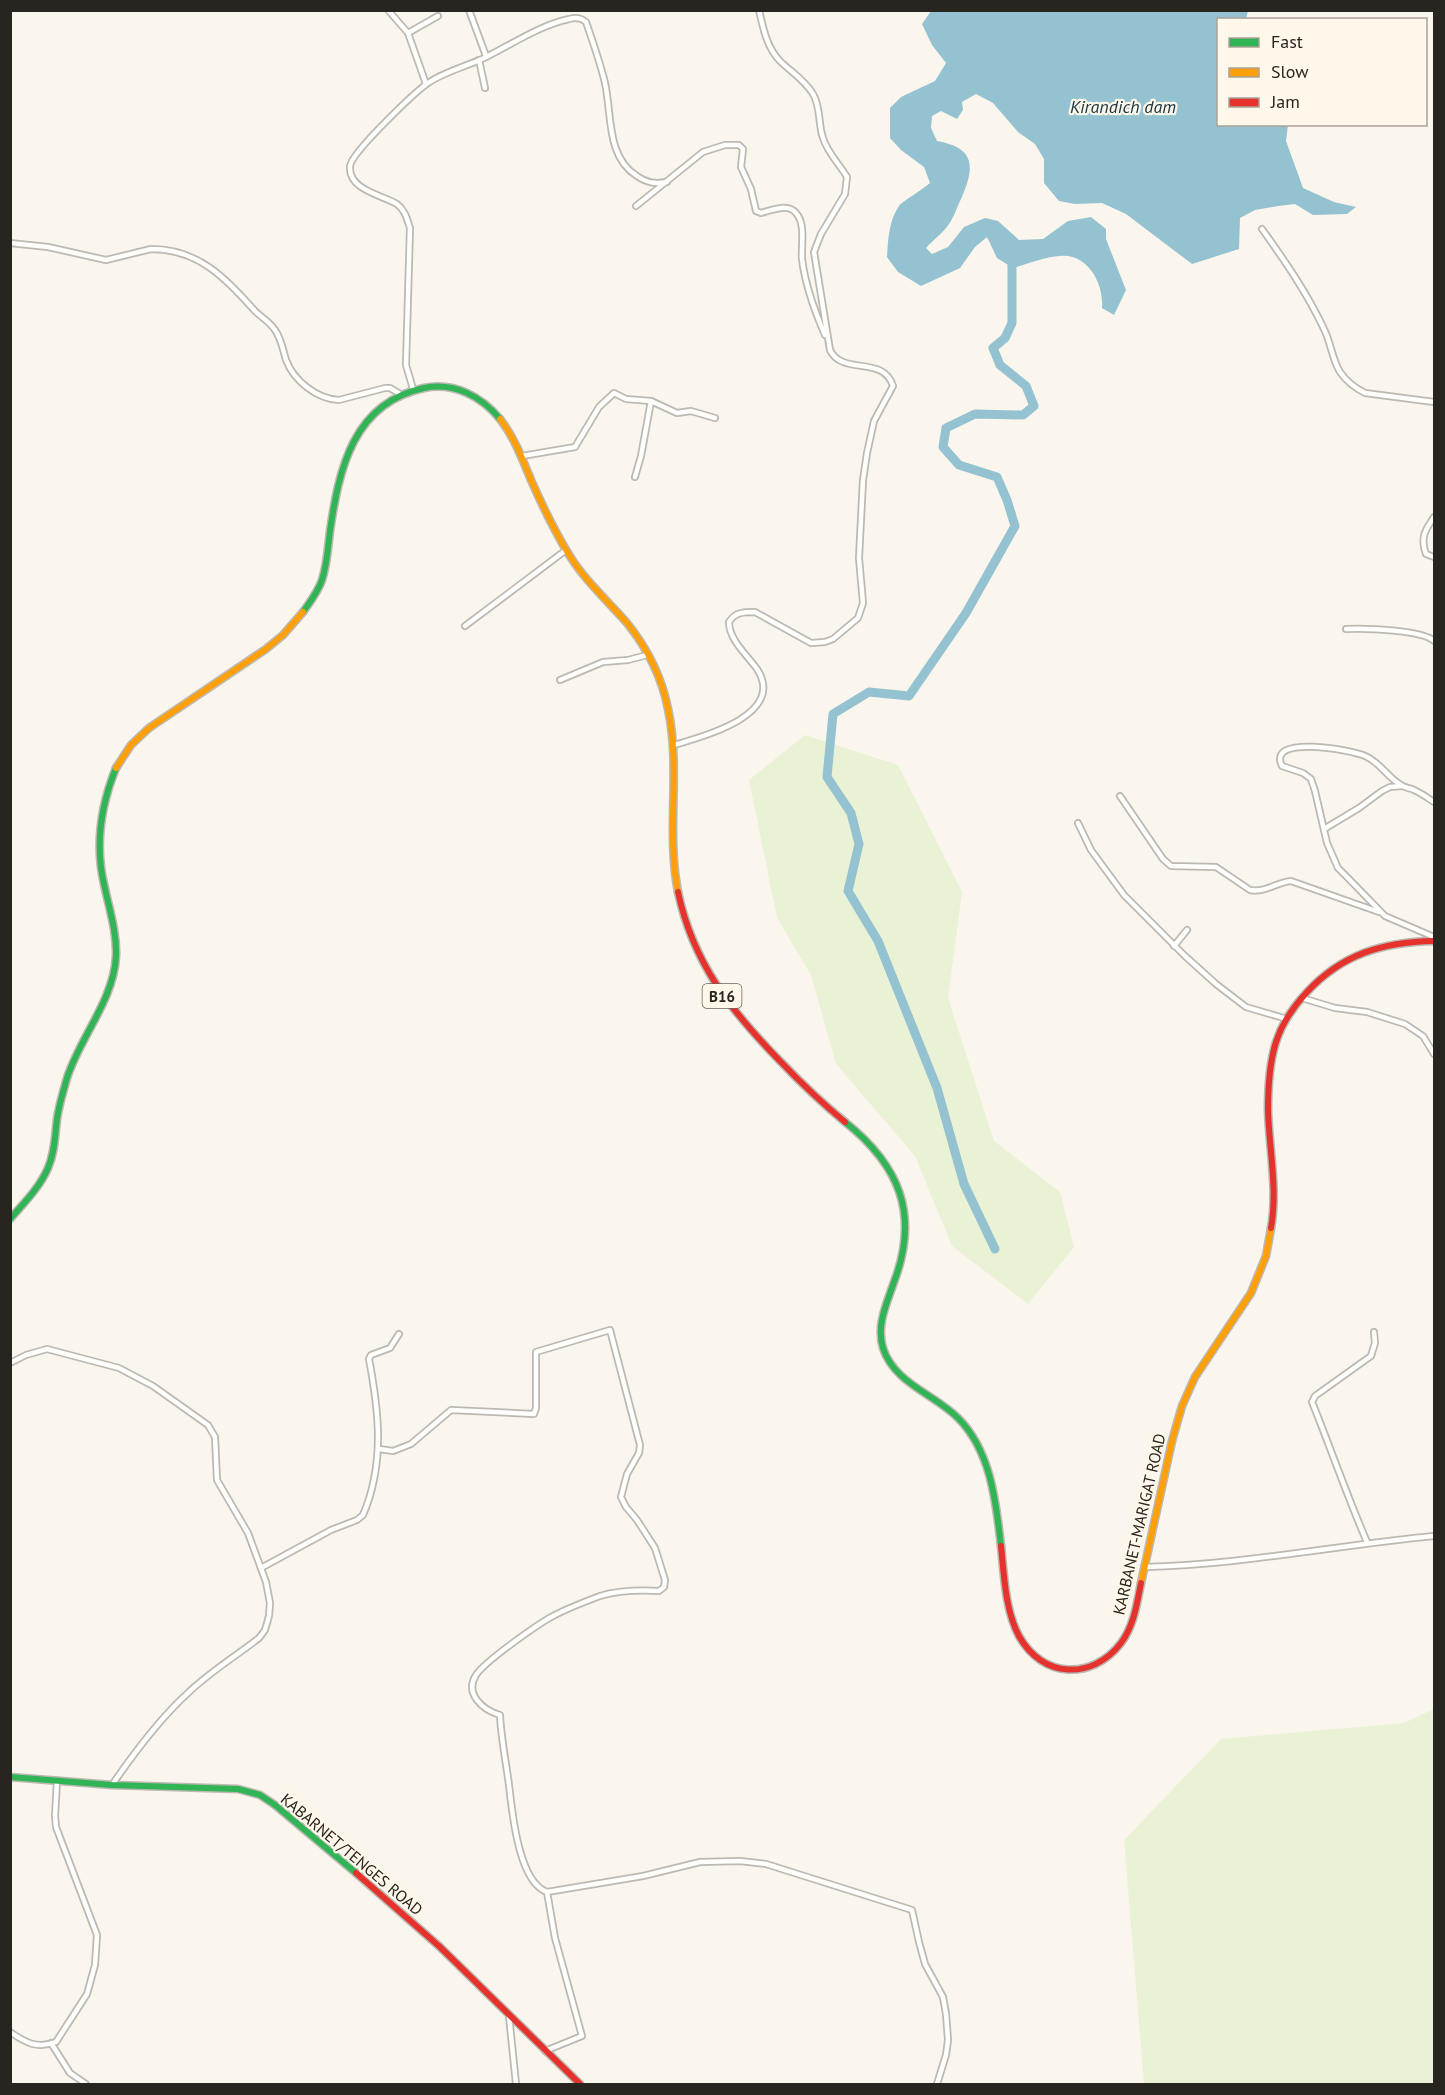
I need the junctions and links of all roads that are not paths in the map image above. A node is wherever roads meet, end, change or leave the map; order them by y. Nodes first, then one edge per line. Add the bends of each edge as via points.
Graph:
1 (388, 10) edge
2 (469, 10) edge
3 (759, 10) edge
4 (438, 16) dead end
5 (408, 33) junction
6 (486, 56) junction
7 (479, 60) junction
8 (426, 84) junction
9 (485, 88) dead end
10 (667, 182) junction
11 (636, 206) dead end
12 (1262, 229) dead end
13 (10, 243) edge
14 (827, 340) junction
15 (413, 390) junction
16 (400, 394) junction
17 (651, 401) junction
18 (1434, 402) edge
19 (715, 418) dead end
20 (522, 456) junction
21 (635, 477) dead end
22 (1434, 517) edge
23 (566, 550) junction
24 (1434, 557) edge
25 (465, 626) dead end
26 (1346, 629) dead end
27 (1434, 641) edge
28 (647, 655) junction
29 (560, 680) dead end
30 (674, 745) junction
31 (1403, 786) junction
32 (1120, 796) dead end
33 (1434, 802) edge
34 (1078, 823) dead end
35 (1324, 829) junction
36 (1382, 913) junction
37 (1187, 930) dead end
38 (1434, 939) edge
39 (1174, 946) junction
40 (1300, 997) junction
41 (1287, 1019) junction
42 (1434, 1054) edge
43 (10, 1219) edge
44 (1374, 1332) dead end
45 (399, 1334) dead end
46 (10, 1363) edge
47 (379, 1449) junction
48 (1434, 1536) edge
49 (1367, 1542) junction
50 (1144, 1567) junction
51 (261, 1568) junction
52 (10, 1777) edge
53 (57, 1781) junction
54 (112, 1785) junction
55 (546, 1892) junction
56 (509, 2016) junction
57 (10, 2032) edge
58 (51, 2043) junction
59 (545, 2051) junction
60 (86, 2085) edge
61 (516, 2085) edge
62 (580, 2085) edge
63 (937, 2085) edge

1 - 5 street
2 - 6 street
3 - 14 street via 774,52 813,93 825,145 848,177 845,194 814,252
4 - 5 street
5 - 8 street
6 - 7 street
6 - 10 street via 554,24 570,18 582,19 605,81 612,138 619,156 643,180
7 - 8 street
7 - 9 street
8 - 15 street via 360,150 350,166 362,188 402,209 410,228 406,365
10 - 11 street
10 - 14 street via 704,152 725,145 742,146 741,167 756,211 789,208 800,220 804,269
12 - 18 street via 1318,316 1336,364 1348,382 1365,393
13 - 16 street via 106,260 151,249 197,259 216,270 275,329 297,379 316,393 332,400 385,388
14 - 30 street via 836,360 880,371 893,386 874,421 863,480 859,558 862,610 841,634 818,643 805,641 755,612 733,616 729,622 731,635 762,680 760,698 750,712 732,725
15 - 16 main road, KARBANET-MARIGAT ROAD / B16
15 - 20 main road, KARBANET-MARIGAT ROAD / B16 via 441,387 470,392 486,402 504,423
16 - 43 main road, KARBANET-MARIGAT ROAD / B16 via 360,429 343,461 322,580 315,597 294,624 248,663 151,725 117,765 102,814 100,845 116,955 113,975 71,1066 48,1167
17 - 19 street via 677,413 691,411
17 - 20 street via 626,399 613,393 599,407 575,447
17 - 21 street
20 - 23 main road, KARBANET-MARIGAT ROAD / B16
22 - 24 street via 1422,541 1426,554
23 - 25 street
23 - 28 main road, KARBANET-MARIGAT ROAD / B16 via 581,575 630,627
26 - 27 street via 1387,630
28 - 29 street via 603,662
28 - 30 main road, KARBANET-MARIGAT ROAD / B16 via 663,689
30 - 50 main road, KARBANET-MARIGAT ROAD / B16 via 674,868 692,940 712,982 743,1022 809,1091 887,1162 906,1219 900,1267 880,1328 882,1344 899,1374 955,1415 970,1432 981,1454 993,1485 1005,1578 1019,1637 1042,1661 1059,1669 1094,1666 1118,1648 1127,1631
31 - 33 street
31 - 35 street via 1382,791
31 - 35 street via 1362,754 1315,747 1289,748 1280,756 1280,763 1311,779
32 - 36 street via 1163,859 1172,866 1216,867 1255,891 1291,881
34 - 39 street via 1112,880
35 - 36 street via 1338,868
36 - 38 street
37 - 39 street
38 - 40 main road, KARBANET-MARIGAT ROAD / B16 via 1367,951 1324,974
39 - 41 street via 1235,1000
40 - 41 main road, KARBANET-MARIGAT ROAD / B16
40 - 42 street via 1405,1024 1423,1036
41 - 50 main road, KARBANET-MARIGAT ROAD / B16 via 1271,1060 1268,1083 1274,1192 1269,1249 1255,1286 1202,1364 1184,1399
44 - 49 street via 1371,1356 1312,1402
45 - 47 street via 390,1348 369,1359
46 - 51 street via 47,1349 119,1368 153,1386 208,1425 215,1437 217,1480 248,1533
47 - 51 street via 366,1505 359,1518
47 - 55 street via 393,1450 411,1444 451,1410 534,1414 536,1352 610,1330 640,1445 621,1497 655,1548 664,1587 659,1591 615,1592 555,1615 483,1667 472,1686 478,1702 500,1715 519,1845 533,1880
48 - 49 street
49 - 50 street via 1181,1566
51 - 54 street via 270,1603 267,1624 259,1638 179,1701
52 - 53 main road, KABARNET/TENGES ROAD
53 - 54 main road, KABARNET/TENGES ROAD
53 - 58 street via 56,1827 97,1935 95,1965 87,1994 59,2038
54 - 56 main road, KABARNET/TENGES ROAD via 238,1789 260,1795 395,1906
55 - 59 street via 582,2036
55 - 63 street via 624,1880 700,1862 746,1862 789,1870 912,1910 926,1964 943,1997 946,2014 948,2040
56 - 59 main road, KABARNET/TENGES ROAD
56 - 61 street
57 - 58 street via 26,2043
58 - 60 street via 70,2073
59 - 62 main road, KABARNET/TENGES ROAD

